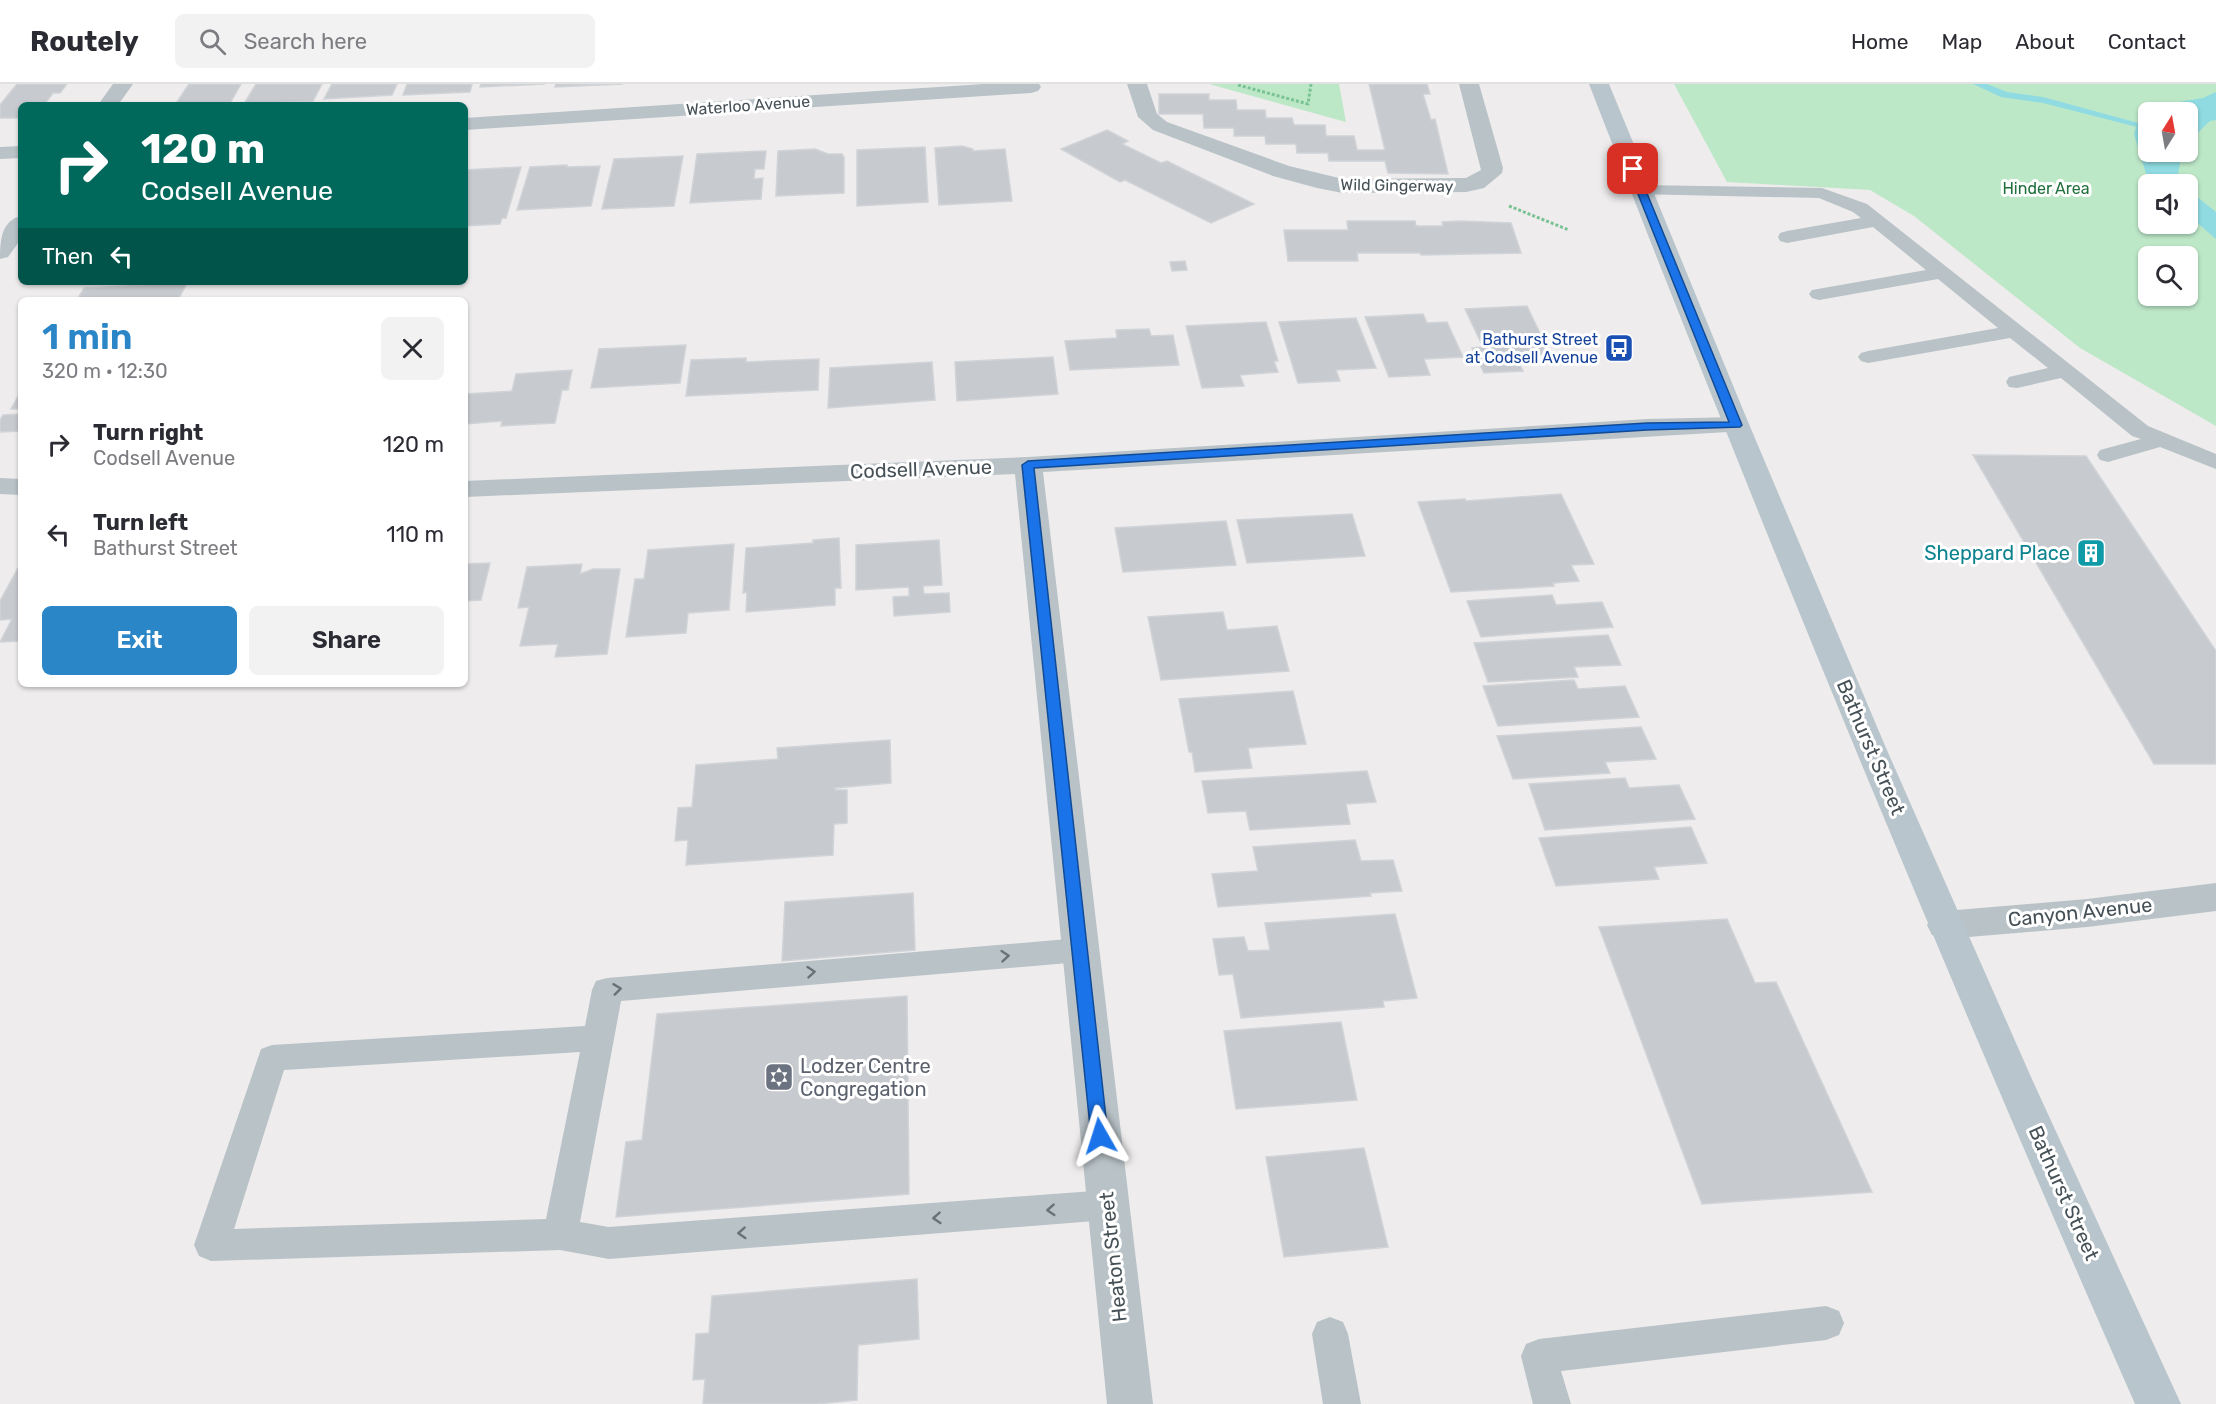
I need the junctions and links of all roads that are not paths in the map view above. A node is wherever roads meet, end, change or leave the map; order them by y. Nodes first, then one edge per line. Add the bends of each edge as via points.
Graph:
1 (123, 84) edge
2 (1137, 84) edge
3 (1469, 84) edge
4 (1599, 84) edge
5 (1031, 87) dead end
6 (110, 102) edge
7 (468, 124) edge
8 (18, 152) edge
9 (0, 153) edge
10 (1641, 190) junction
11 (1876, 221) junction
12 (18, 227) edge
13 (1787, 237) dead end
14 (0, 252) edge
15 (1941, 273) junction
16 (1819, 294) dead end
17 (2014, 331) junction
18 (1868, 357) dead end
19 (2065, 371) junction
20 (2018, 382) dead end
21 (1736, 425) junction
22 (2161, 439) junction
23 (2108, 455) dead end
24 (2216, 462) edge
25 (1028, 465) junction
26 (0, 486) edge
27 (18, 487) edge
28 (468, 489) edge
29 (2216, 897) edge
30 (1945, 925) junction
31 (1080, 950) junction
32 (599, 1038) junction
33 (1107, 1205) junction
34 (560, 1234) junction
35 (1826, 1323) dead end
36 (1330, 1334) dead end
37 (1130, 1404) edge
38 (1342, 1404) edge
39 (1552, 1404) edge
40 (2158, 1404) edge

1 - 6 street
2 - 3 street, Wild Gingerway via 1148,117 1160,126 1281,171 1343,186 1466,185 1491,173
4 - 10 main road, Bathurst Street
5 - 7 street, Waterloo Avenue
8 - 9 street
10 - 11 lane via 1822,193 1860,208
10 - 21 main road, Bathurst Street
11 - 13 lane
11 - 15 lane
12 - 14 street
15 - 16 lane
15 - 17 lane
17 - 18 lane
17 - 19 lane
19 - 20 lane
19 - 22 lane via 2140,431
21 - 25 street, Codsell Avenue via 1647,427
21 - 30 main road, Bathurst Street
22 - 23 lane
22 - 24 lane
25 - 28 street, Codsell Avenue
25 - 31 street, Heaton Street
26 - 27 street
29 - 30 street, Canyon Avenue
30 - 40 main road, Bathurst Street
32 -> 31 lane via 607,990
31 - 33 street, Heaton Street
32 - 34 lane
32 - 34 lane via 272,1058 211,1245
33 -> 34 lane via 609,1243
33 - 37 street, Heaton Street
35 - 39 lane via 1539,1356
36 - 38 lane

